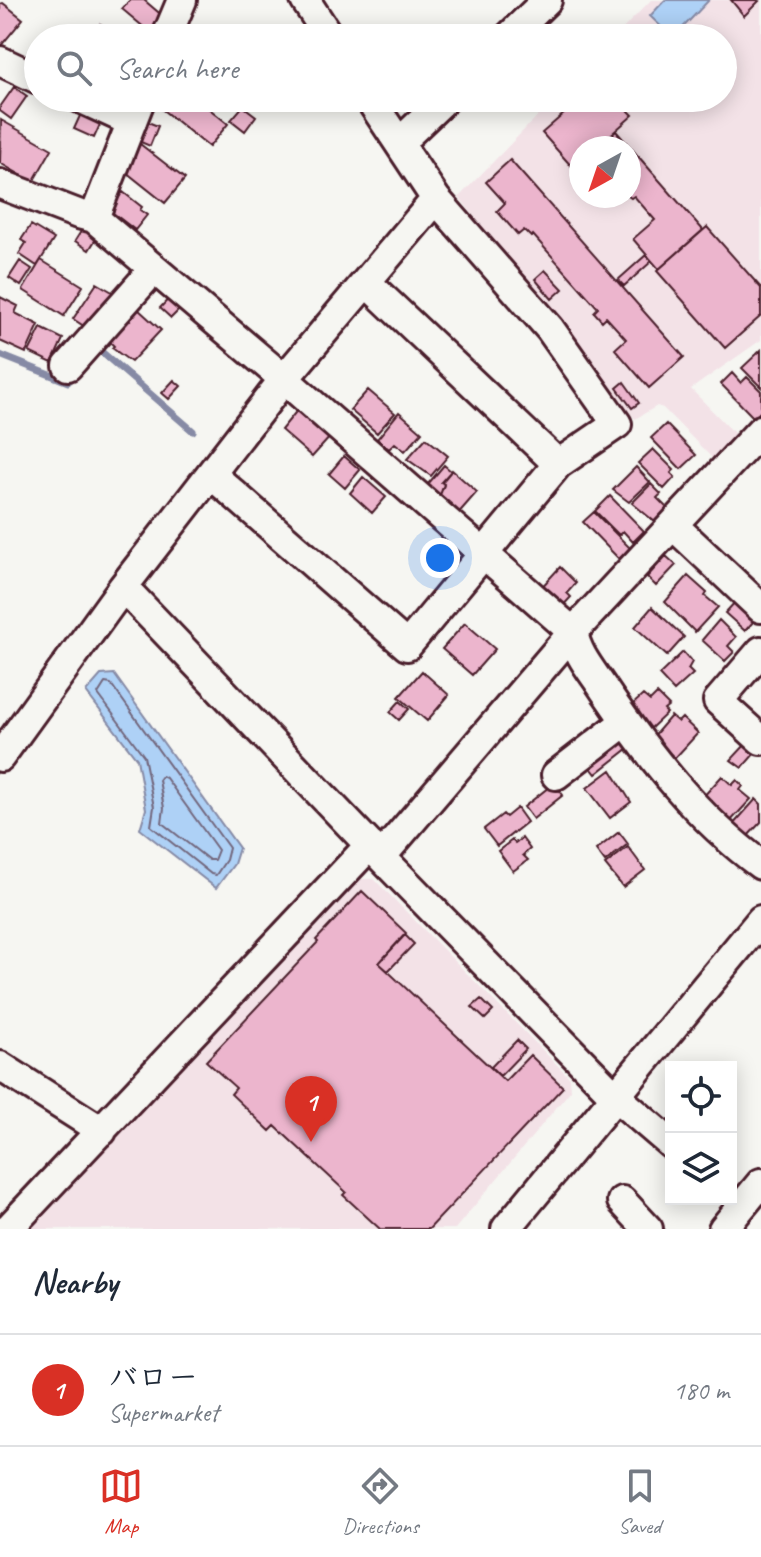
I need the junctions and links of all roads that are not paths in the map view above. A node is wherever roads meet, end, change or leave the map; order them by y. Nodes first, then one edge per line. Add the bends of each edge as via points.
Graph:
1 (305, 0) edge
2 (547, 0) edge
3 (175, 4) edge
4 (170, 24) edge
5 (321, 24) edge
6 (522, 24) edge
7 (0, 61) edge
8 (24, 72) edge
9 (135, 112) edge
10 (378, 112) edge
11 (431, 112) edge
12 (399, 143) junction
13 (0, 184) edge
14 (436, 199) junction
15 (94, 218) junction
16 (154, 269) junction
17 (366, 282) junction
18 (68, 366) dead end
19 (284, 379) junction
20 (761, 430) edge
21 (558, 464) junction
22 (211, 474) junction
23 (673, 525) junction
24 (485, 555) junction
25 (123, 587) junction
26 (761, 608) edge
27 (573, 632) junction
28 (761, 651) edge
29 (626, 721) junction
30 (761, 740) edge
31 (0, 757) edge
32 (556, 775) dead end
33 (376, 851) junction
34 (761, 865) edge
35 (761, 920) edge
36 (0, 1066) edge
37 (615, 1096) junction
38 (102, 1131) junction
39 (665, 1139) edge
40 (761, 1183) edge
41 (622, 1201) dead end
42 (745, 1208) edge
43 (8, 1229) edge
44 (506, 1229) edge
45 (648, 1229) edge
46 (723, 1229) edge

1 - 5 street
2 - 6 street
3 - 4 street
7 - 8 street
9 - 15 street
10 - 12 street
11 - 12 street
12 - 14 street
13 - 15 street
14 - 17 street
14 - 21 street via 550,329 617,424
15 - 16 street
16 - 18 street
16 - 19 street
17 - 19 street
17 - 21 street
19 - 22 street
19 - 24 street
20 - 23 street
21 - 24 street
22 - 24 street via 407,646
22 - 25 street
23 - 26 street
23 - 27 street
24 - 27 street
25 - 31 street
25 - 33 street
27 - 29 street via 576,647
27 - 33 street
28 - 30 street via 718,701
29 - 32 street
29 - 34 street via 685,798
33 - 37 street
33 - 38 street
35 - 37 street
36 - 38 street
37 - 39 street
37 - 44 street
38 - 43 street
40 - 42 street
41 - 45 street
42 - 46 street

